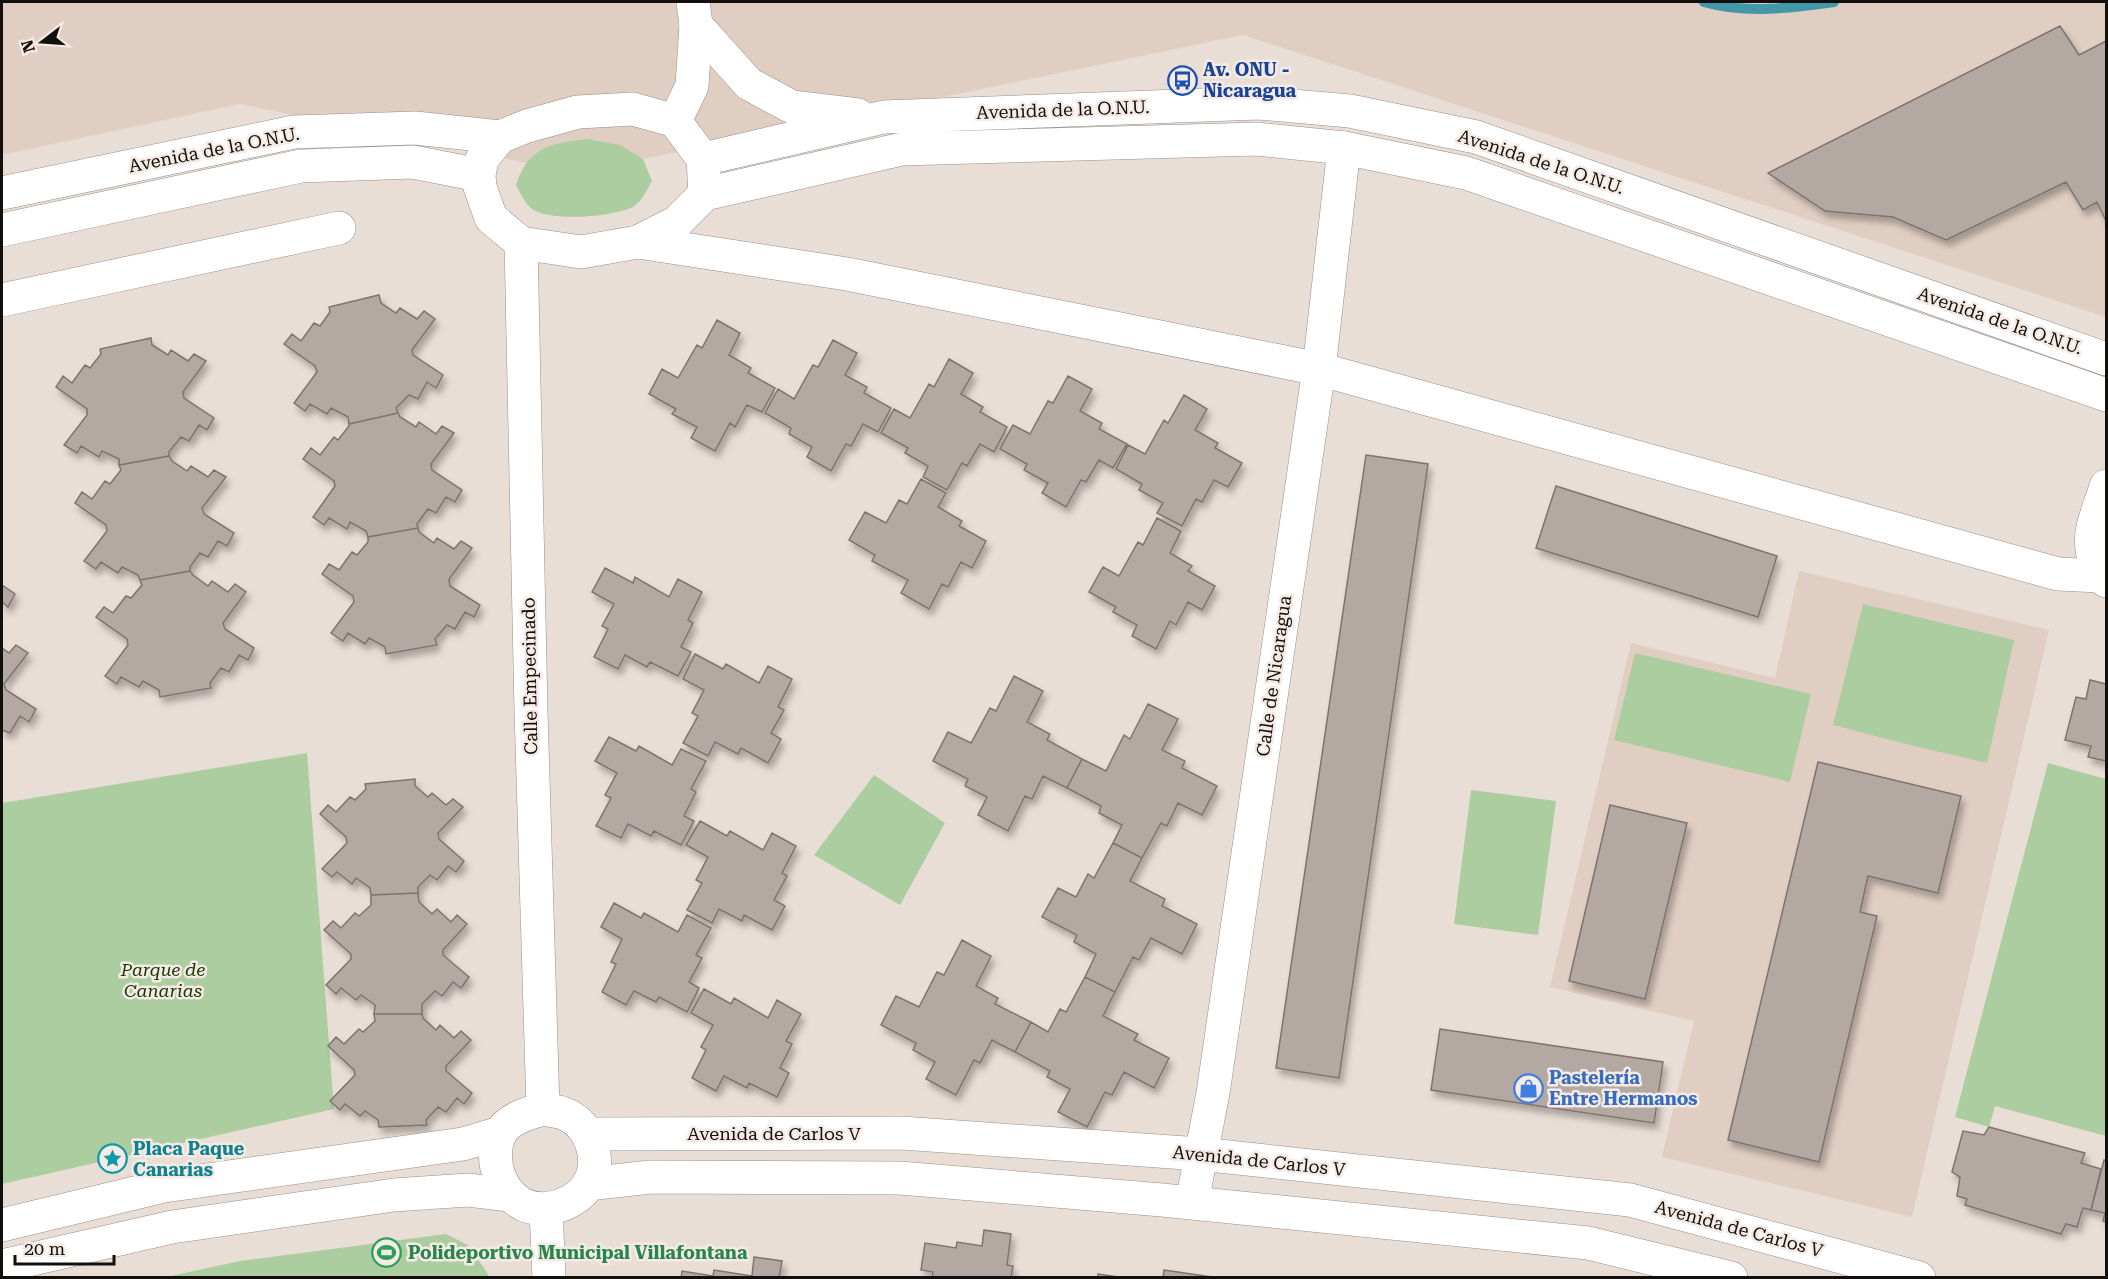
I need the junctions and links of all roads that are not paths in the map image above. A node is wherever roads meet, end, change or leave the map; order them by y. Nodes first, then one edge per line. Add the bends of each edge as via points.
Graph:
1 (695, 13) edge
2 (884, 117) junction
3 (675, 121) junction
4 (500, 137) junction
5 (1344, 148) junction
6 (703, 159) junction
7 (479, 175) junction
8 (2, 193) edge
9 (705, 194) junction
10 (339, 228) dead end
11 (2, 230) edge
12 (638, 242) junction
13 (521, 243) junction
14 (2, 300) edge
15 (2106, 359) edge
16 (1319, 369) junction
17 (2106, 395) edge
18 (2106, 486) edge
19 (2103, 578) edge
20 (543, 1109) junction
21 (500, 1133) junction
22 (588, 1134) junction
23 (1200, 1154) junction
24 (588, 1184) junction
25 (510, 1195) junction
26 (1192, 1202) junction
27 (546, 1209) junction
28 (2, 1225) edge
29 (2, 1266) edge
30 (549, 1278) edge
31 (1731, 1278) edge
32 (1919, 1278) edge

1 - 2 street via 749,84 792,108
1 - 3 street via 692,86
2 - 6 street, Avenida de la O.N.U.
2 - 15 street, Avenida de la O.N.U. via 1259,103 1350,111 1476,137
3 - 4 street via 633,109 578,112
3 - 6 street
4 - 7 street via 482,159
4 - 8 street, Avenida de la O.N.U. via 415,128 294,132
5 - 9 street, Avenida de la O.N.U. via 1257,139 902,149
5 - 16 street, Calle de Nicaragua
5 - 17 street, Avenida de la O.N.U. via 1466,173
6 - 9 street
7 - 11 street, Avenida de la O.N.U. via 413,162 301,166
7 - 13 street via 492,218
9 - 12 street via 677,222
10 - 14 street
12 - 13 street via 581,252
12 - 16 street via 847,274
13 - 20 street, Calle Empecinado
16 - 19 street via 2058,574
16 - 23 street, Calle de Nicaragua via 1213,1093
18 - 19 street via 2092,530 2093,554
20 - 21 street via 525,1113
20 - 22 street via 564,1113
21 - 25 street via 498,1176
21 - 28 street via 464,1144 164,1186
22 - 23 street, Avenida de Carlos V via 902,1133
22 - 24 street via 595,1159
23 - 26 street, Calle de Nicaragua
23 - 32 street, Avenida de Carlos V via 1630,1200
24 - 26 street via 650,1177 900,1178
24 - 27 street via 567,1204
25 - 27 street via 524,1204
25 - 29 street via 468,1190 394,1195 172,1227
26 - 31 street via 1588,1244
27 - 30 street

